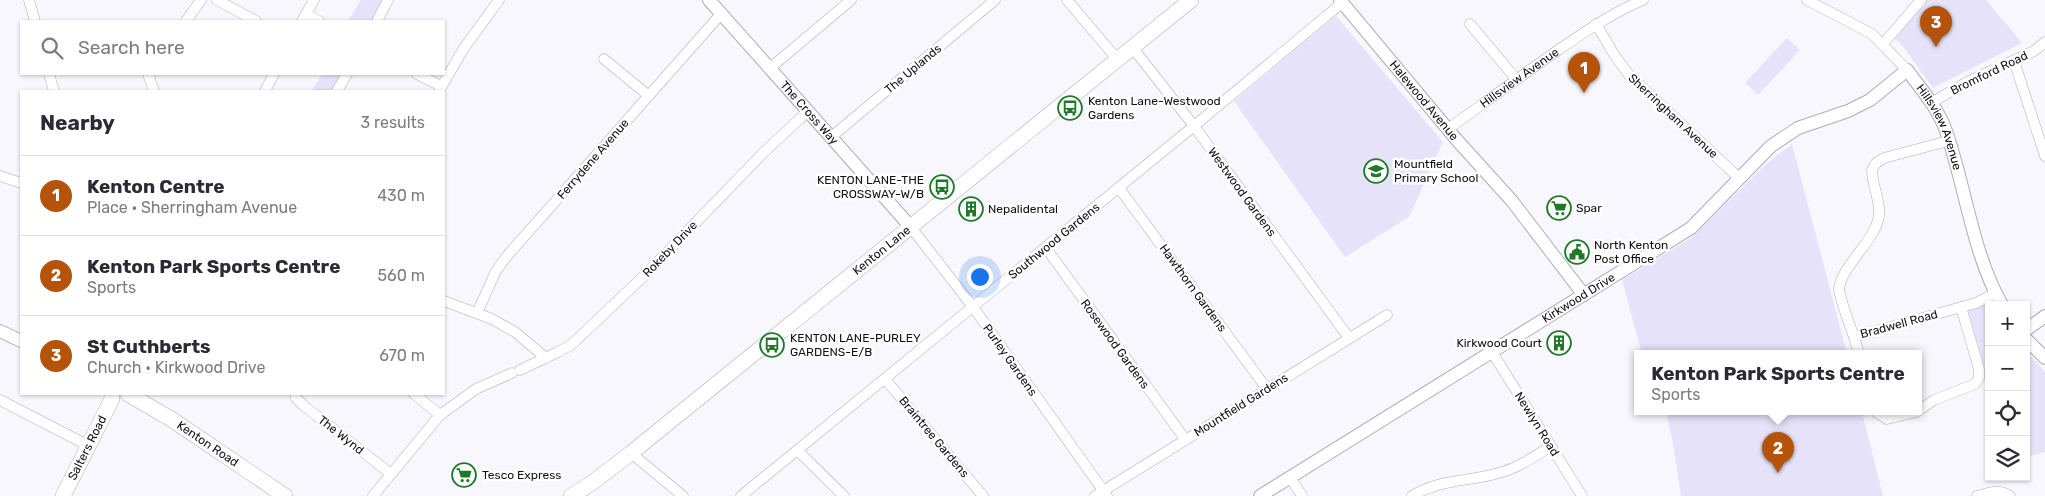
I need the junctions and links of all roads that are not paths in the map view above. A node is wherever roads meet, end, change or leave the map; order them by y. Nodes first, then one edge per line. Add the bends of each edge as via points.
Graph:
1 (29, 0) edge
2 (201, 0) edge
3 (217, 0) edge
4 (314, 0) edge
5 (388, 0) edge
6 (499, 0) edge
7 (708, 0) edge
8 (851, 0) edge
9 (995, 0) edge
10 (1067, 0) edge
11 (1190, 0) edge
12 (1643, 0) edge
13 (1807, 0) edge
14 (1921, 0) edge
15 (1341, 1) edge
16 (721, 14) junction
17 (304, 18) edge
18 (35, 20) edge
19 (187, 20) edge
20 (254, 20) edge
21 (378, 20) edge
22 (1470, 24) dead end
23 (1596, 24) junction
24 (2045, 42) edge
25 (1883, 44) junction
26 (1132, 47) junction
27 (604, 59) dead end
28 (1116, 59) junction
29 (2014, 61) junction
30 (769, 69) junction
31 (1907, 70) junction
32 (49, 75) edge
33 (148, 75) edge
34 (273, 75) edge
35 (346, 75) edge
36 (419, 75) edge
37 (1516, 79) junction
38 (440, 89) edge
39 (54, 90) edge
40 (154, 90) edge
41 (265, 90) edge
42 (338, 90) edge
43 (649, 96) junction
44 (1931, 103) junction
45 (807, 112) junction
46 (1194, 126) junction
47 (1448, 130) junction
48 (830, 138) junction
49 (1948, 141) junction
50 (2045, 156) edge
51 (0, 176) edge
52 (1740, 178) junction
53 (20, 183) edge
54 (1119, 188) junction
55 (910, 226) junction
56 (1046, 248) junction
57 (1996, 293) junction
58 (1584, 295) junction
59 (445, 301) edge
60 (2000, 301) edge
61 (973, 307) junction
62 (1961, 307) junction
63 (477, 312) junction
64 (1387, 314) dead end
65 (2045, 316) edge
66 (2030, 327) edge
67 (0, 331) edge
68 (1854, 336) junction
69 (1349, 338) junction
70 (20, 341) edge
71 (2030, 343) edge
72 (1858, 350) edge
73 (1492, 352) junction
74 (546, 358) junction
75 (2045, 358) edge
76 (885, 379) junction
77 (1267, 389) junction
78 (127, 395) edge
79 (130, 395) edge
80 (296, 395) edge
81 (415, 395) edge
82 (109, 396) edge
83 (0, 400) edge
84 (1922, 408) edge
85 (440, 415) junction
86 (1881, 415) edge
87 (1902, 415) edge
88 (1185, 440) junction
89 (89, 446) junction
90 (1551, 446) junction
91 (798, 451) junction
92 (631, 453) junction
93 (391, 474) junction
94 (1290, 478) junction
95 (1102, 494) edge
96 (63, 496) edge
97 (285, 496) edge
98 (373, 496) edge
99 (571, 496) edge
100 (683, 496) edge
101 (741, 496) edge
102 (844, 496) edge
103 (983, 496) edge
104 (1260, 496) edge
105 (1302, 496) edge
106 (1412, 496) edge
107 (1582, 496) edge
108 (1977, 496) edge
109 (2010, 496) edge

1 - 18 street
2 - 19 street
3 - 20 street
4 - 17 street
5 - 21 street
6 - 38 street via 464,48
7 - 16 street, The Cross Way
8 - 30 street
9 - 48 street, The Uplands
10 - 28 street
11 - 26 main road, Kenton Lane
12 - 23 street, Hillsview Avenue
13 - 25 street, Hillsview Avenue via 1853,22
14 - 25 street
15 - 46 street, Southwood Gardens
15 - 47 street, Halewood Avenue
16 - 30 street, The Cross Way
16 - 43 street, Ferrydene Avenue
22 - 37 street
23 - 37 street, Hillsview Avenue
23 - 52 street, Sherringham Avenue via 1629,75
24 - 29 street, Bromford Road
25 - 31 street, Hillsview Avenue
26 - 28 main road, Kenton Lane
26 - 46 street, Westwood Gardens
27 - 43 street
28 - 55 main road, Kenton Lane
29 - 44 street, Bromford Road
29 - 50 street
30 - 45 street, The Cross Way
31 - 44 street, Hillsview Avenue
31 - 52 street, Kirkwood Drive via 1870,100 1790,133 1771,146
32 - 39 street
33 - 40 street
34 - 41 street
35 - 42 street
36 - 38 street
37 - 47 street, Hillsview Avenue
43 - 63 street, Ferrydene Avenue via 507,256 496,271
44 - 49 street, Hillsview Avenue
45 - 48 street, The Cross Way
45 - 74 street, Rokeby Drive via 638,282 570,345
46 - 54 street, Southwood Gardens
46 - 69 street, Westwood Gardens
47 - 58 street, Halewood Avenue via 1512,201
48 - 55 street, The Cross Way
49 - 57 street, Hillsview Avenue
49 - 68 street, Bradwell Road via 1884,158 1872,170 1879,202 1876,226 1842,278 1839,288
51 - 53 street
52 - 58 street, Kirkwood Drive via 1691,228
54 - 56 street, Southwood Gardens
54 - 77 street, Hawthorn Gardens
55 - 61 street, Purley Gardens
55 - 92 main road, Kenton Lane
56 - 61 street, Southwood Gardens
56 - 88 street, Rosewood Gardens
57 - 60 street, Hillsview Avenue
57 - 62 street, Bradwell Road
58 - 73 street, Kirkwood Drive
59 - 63 street
61 - 76 street, Southwood Gardens
61 - 95 street, Purley Gardens
62 - 68 street, Bradwell Road
62 - 84 street via 1979,378 1966,389
63 - 74 street via 515,332
64 - 69 street, Mountfield Gardens
65 - 66 street
67 - 70 street
68 - 72 street
69 - 77 street, Mountfield Gardens
71 - 75 street
73 - 90 street, Newlyn Road
73 - 94 street, Kirkwood Drive
74 - 85 street, Rokeby Drive via 481,386
76 - 91 street, Southwood Gardens
76 - 103 street, Braintree Gardens
77 - 88 street, Mountfield Gardens
78 - 82 main road via 120,401
79 - 97 main road, Kenton Road
80 - 93 street, The Wynd via 303,405
81 - 85 street
82 - 89 main road, Salters Road
83 - 89 street
85 - 93 street, Rokeby Drive
86 - 87 street via 1887,419
88 - 95 street, Mountfield Gardens
89 - 96 main road, Salters Road
90 - 106 street via 1504,472 1435,484
90 - 107 street, Newlyn Road
91 - 101 street, Southwood Gardens
91 - 102 street
92 - 99 main road, Kenton Lane
92 - 100 street
93 - 98 street, Rokeby Drive
94 - 104 street, Kirkwood Drive
94 - 105 street
108 - 109 street via 1997,491

